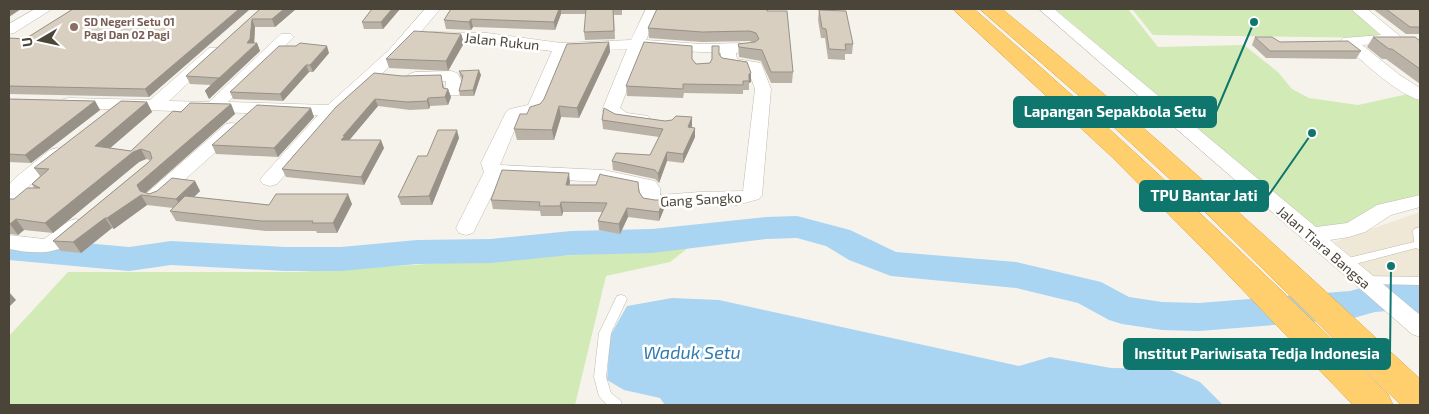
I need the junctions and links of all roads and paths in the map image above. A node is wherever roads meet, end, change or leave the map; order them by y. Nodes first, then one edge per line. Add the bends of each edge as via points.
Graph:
1 (45, 9) edge
2 (433, 9) edge
3 (653, 9) edge
4 (963, 9) edge
5 (990, 9) edge
6 (1046, 9) edge
7 (1358, 9) edge
8 (9, 30) edge
9 (413, 33) junction
10 (286, 37) dead end
11 (1395, 40) junction
12 (225, 41) edge
13 (1330, 41) edge
14 (1348, 41) junction
15 (1412, 41) edge
16 (637, 44) junction
17 (561, 48) junction
18 (728, 48) junction
19 (749, 48) edge
20 (702, 49) junction
21 (702, 68) edge
22 (371, 74) junction
23 (453, 91) dead end
24 (1420, 95) edge
25 (55, 102) edge
26 (120, 105) junction
27 (154, 105) junction
28 (215, 105) junction
29 (256, 106) junction
30 (332, 110) junction
31 (658, 122) edge
32 (97, 123) edge
33 (68, 146) edge
34 (494, 171) junction
35 (270, 180) dead end
36 (9, 195) edge
37 (155, 196) edge
38 (1420, 201) edge
39 (88, 216) edge
40 (466, 228) dead end
41 (1420, 230) edge
42 (1311, 235) junction
43 (9, 242) edge
44 (1420, 245) edge
45 (1344, 263) junction
46 (1420, 281) edge
47 (1367, 283) junction
48 (621, 299) dead end
49 (1420, 328) edge
50 (1420, 401) edge
51 (616, 405) edge
52 (1375, 405) edge

1 - 8 street
2 - 9 street
3 - 16 street
4 - 52 highway via 1107,140
5 - 50 highway via 1137,135
6 - 42 street, Jalan Tiara Bangsa
7 - 11 street
9 - 17 street, Jalan Rukun
9 - 22 street
10 - 28 street
11 - 14 street
11 - 15 street
12 - 27 street
13 - 14 street
14 - 24 street
16 - 17 street, Jalan Rukun
16 - 20 street, Jalan Rukun
16 - 31 street via 611,110 622,117
17 - 34 street via 534,109 512,116 490,163
18 - 19 street, Jalan Rukun
18 - 20 street, Jalan Rukun
18 - 34 street, Gang Sangko via 729,63 755,66 763,86 752,195 737,199 656,202 651,200 648,185 604,176
20 - 21 street
22 - 23 street via 449,76 454,80
22 - 30 street
25 - 26 street
26 - 27 street
26 - 32 street
27 - 28 street via 180,111
28 - 29 street
29 - 30 street
29 - 37 street
30 - 35 street
33 - 36 street
34 - 40 street
38 - 42 street via 1384,210 1349,230
39 - 43 street via 49,246 41,248
41 - 44 lane
42 - 45 street, Jalan Tiara Bangsa
44 - 45 lane
45 - 47 street, Jalan Tiara Bangsa
46 - 47 lane
47 - 49 street, Jalan Tiara Bangsa
48 - 51 lane via 605,333 600,377 606,396

